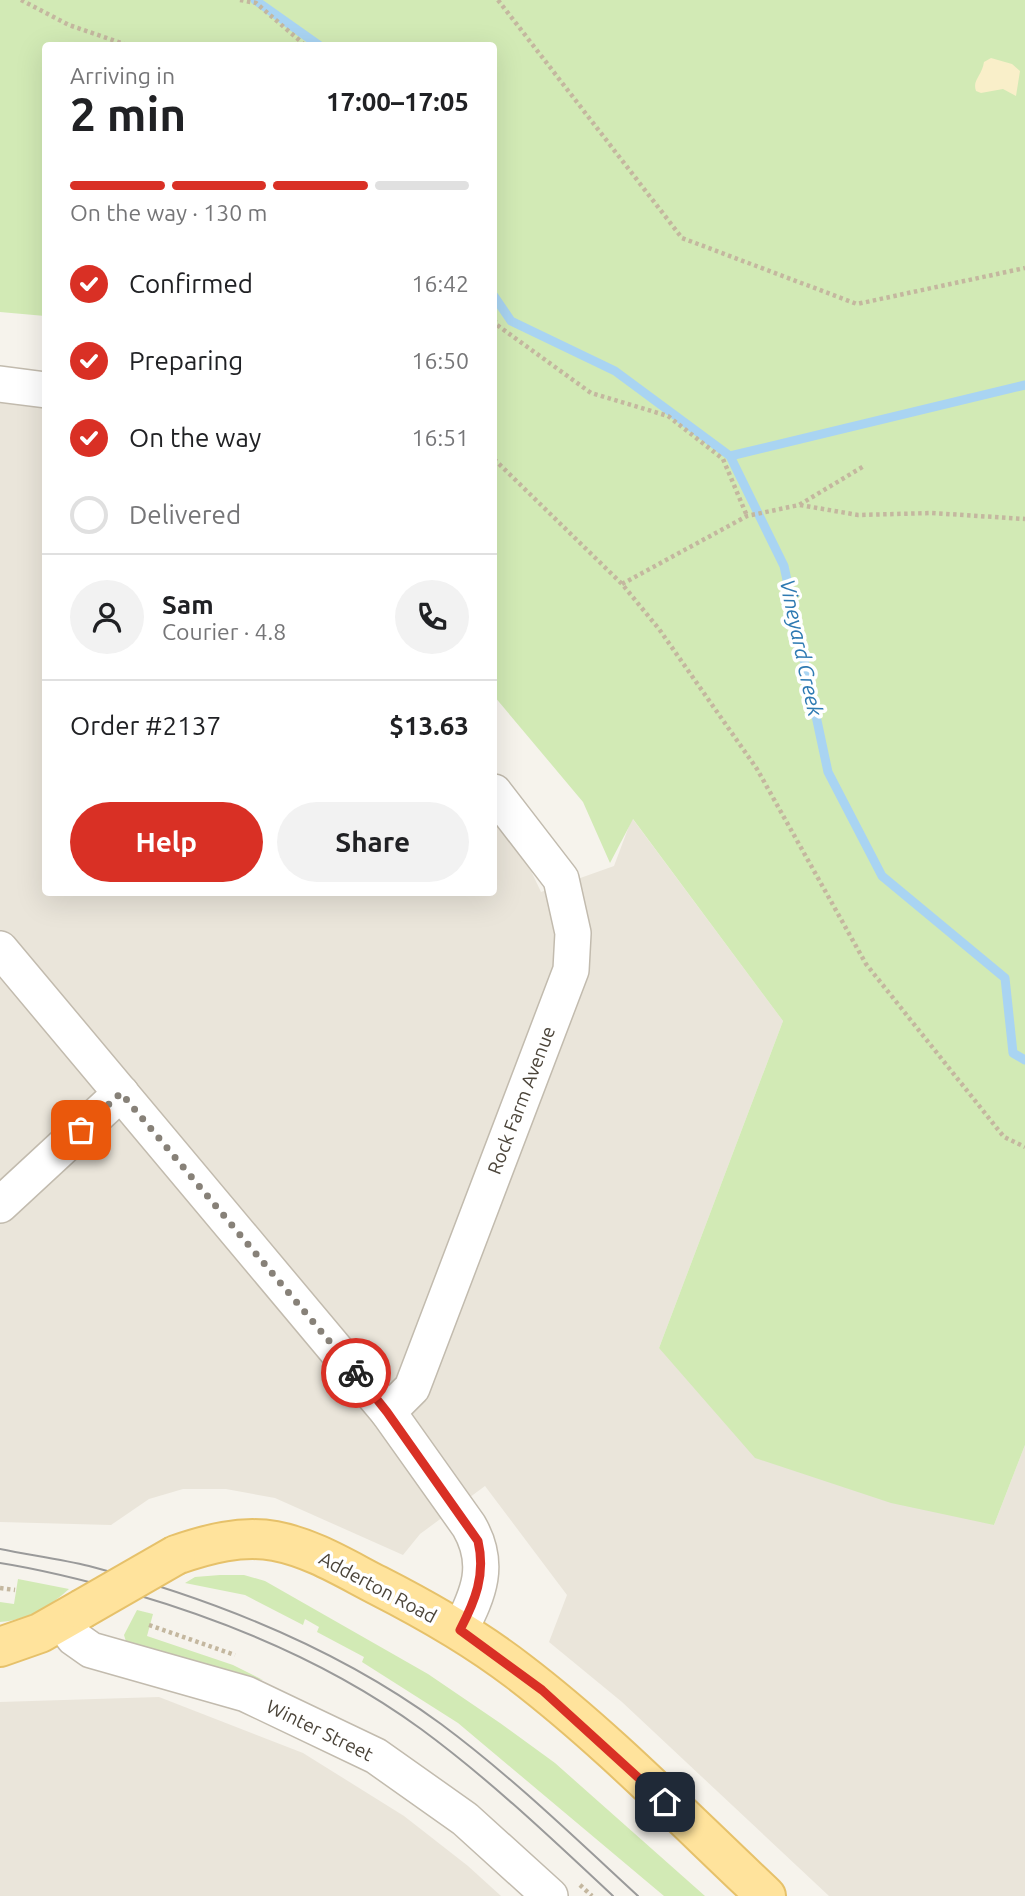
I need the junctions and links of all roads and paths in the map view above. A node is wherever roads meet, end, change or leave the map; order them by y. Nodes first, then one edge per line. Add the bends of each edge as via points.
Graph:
1 (21, 0) edge
2 (240, 0) edge
3 (498, 0) edge
4 (119, 42) edge
5 (301, 42) edge
6 (1025, 268) edge
7 (497, 325) edge
8 (0, 384) edge
9 (42, 389) edge
10 (497, 462) edge
11 (864, 466) dead end
12 (799, 505) junction
13 (747, 516) junction
14 (1025, 519) edge
15 (622, 584) junction
16 (497, 796) edge
17 (0, 949) edge
18 (121, 1093) junction
19 (1025, 1147) edge
20 (0, 1205) edge
21 (387, 1412) junction
22 (0, 1588) edge
23 (15, 1590) dead end
24 (72, 1616) junction
25 (460, 1630) junction
26 (0, 1647) edge
27 (550, 1896) edge
28 (766, 1896) edge

1 - 4 path
2 - 5 path via 256,3
3 - 6 path via 682,237 857,304
7 - 13 path via 591,393 668,416 723,459
8 - 9 street
10 - 15 path
11 - 12 path
12 - 13 path
12 - 14 path via 858,515 932,513
13 - 15 path
15 - 19 path via 757,769 866,964 1004,1137
16 - 21 street, Rock Farm Avenue via 561,880 573,933 571,970 412,1388
17 - 18 street
18 - 20 street
18 - 21 street
21 - 25 street via 478,1541 481,1578
22 - 23 path
24 - 25 main road, Adderton Road, bridge via 176,1555 244,1539 302,1548
24 - 26 main road, Adderton Road
24 - 27 street, Winter Street via 74,1638 91,1650 246,1694 376,1756 465,1819
25 - 28 main road, Adderton Road via 572,1716

